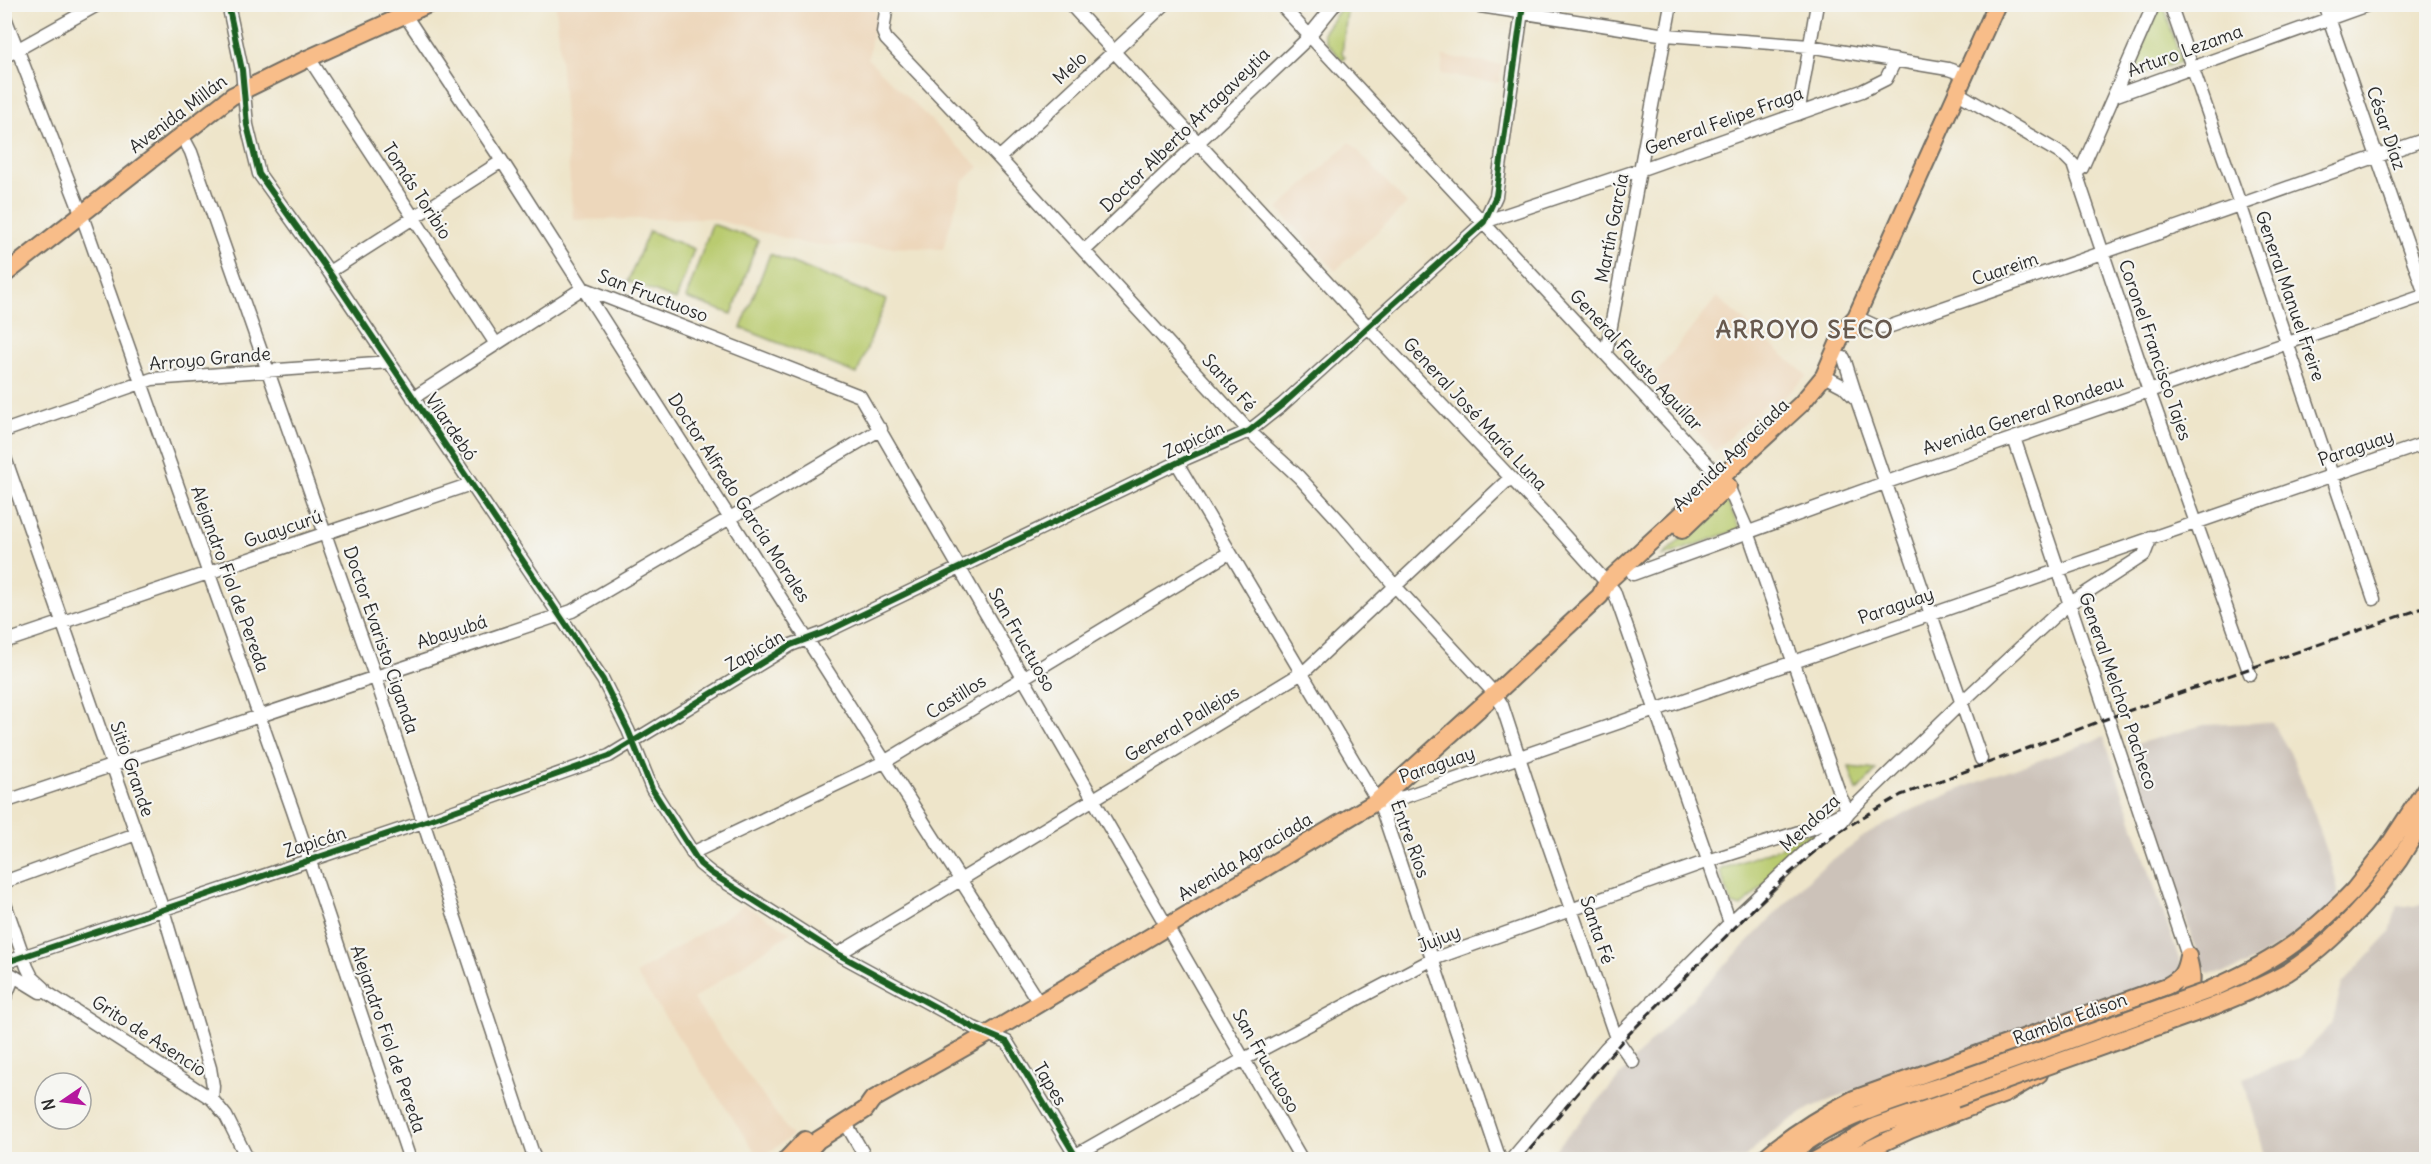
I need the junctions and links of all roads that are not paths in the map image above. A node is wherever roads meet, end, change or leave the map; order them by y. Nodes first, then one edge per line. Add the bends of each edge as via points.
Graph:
1 (99, 4) edge
2 (228, 4) edge
3 (429, 4) edge
4 (887, 4) edge
5 (1070, 4) edge
6 (1166, 4) edge
7 (1280, 4) edge
8 (1335, 4) edge
9 (1467, 4) edge
10 (1671, 4) edge
11 (1817, 4) edge
12 (1997, 4) edge
13 (2154, 4) edge
14 (2170, 4) edge
15 (2324, 4) edge
16 (2370, 4) edge
17 (1523, 9) edge
18 (4, 15) edge
19 (405, 15) junction
20 (2329, 18) junction
21 (1666, 34) junction
22 (1310, 36) junction
23 (1809, 46) junction
24 (17, 50) junction
25 (1114, 52) junction
26 (4, 57) edge
27 (309, 58) junction
28 (1895, 61) junction
29 (2192, 68) junction
30 (1966, 75) junction
31 (243, 90) junction
32 (1958, 93) junction
33 (2114, 96) junction
34 (1798, 114) junction
35 (182, 135) junction
36 (2427, 139) edge
37 (1198, 142) junction
38 (2377, 156) junction
39 (999, 158) junction
40 (502, 161) junction
41 (1642, 169) junction
42 (2076, 173) junction
43 (1496, 196) junction
44 (2240, 204) junction
45 (81, 213) junction
46 (1510, 213) junction
47 (413, 218) junction
48 (1484, 222) junction
49 (1084, 251) junction
50 (2103, 254) junction
51 (329, 272) junction
52 (4, 275) edge
53 (583, 288) junction
54 (2426, 296) edge
55 (1856, 317) junction
56 (1368, 328) junction
57 (496, 344) junction
58 (2287, 344) junction
59 (1606, 353) junction
60 (1844, 358) junction
61 (390, 362) junction
62 (268, 372) junction
63 (1828, 378) junction
64 (141, 383) junction
65 (2149, 390) junction
66 (413, 398) junction
67 (1857, 400) junction
68 (880, 429) junction
69 (4, 431) edge
70 (1249, 431) junction
71 (2014, 438) junction
72 (2427, 443) edge
73 (4, 455) edge
74 (1177, 463) junction
75 (2332, 475) junction
76 (1509, 478) junction
77 (1724, 482) junction
78 (1887, 482) junction
79 (471, 484) junction
80 (731, 518) junction
81 (2195, 522) junction
82 (1748, 532) junction
83 (325, 533) junction
84 (2151, 537) junction
85 (1229, 553) junction
86 (959, 568) junction
87 (2057, 570) junction
88 (208, 573) junction
89 (1633, 574) junction
90 (1395, 585) junction
91 (1607, 590) junction
92 (2374, 599) dead end
93 (2069, 604) junction
94 (1931, 613) junction
95 (560, 616) junction
96 (62, 622) junction
97 (809, 640) junction
98 (4, 642) edge
99 (1793, 661) junction
100 (1301, 674) junction
101 (2250, 674) dead end
102 (375, 676) junction
103 (1022, 677) junction
104 (1495, 694) junction
105 (1962, 702) junction
106 (1656, 708) junction
107 (259, 715) junction
108 (633, 743) junction
109 (1518, 756) junction
110 (1981, 759) dead end
111 (886, 761) junction
112 (112, 765) junction
113 (2427, 788) edge
114 (1092, 798) junction
115 (1377, 801) junction
116 (4, 802) edge
117 (1849, 812) junction
118 (2427, 816) edge
119 (423, 822) junction
120 (136, 834) junction
121 (692, 853) junction
122 (308, 859) junction
123 (1708, 861) junction
124 (961, 878) junction
125 (4, 882) edge
126 (4, 901) edge
127 (163, 910) junction
128 (1571, 910) junction
129 (1730, 923) junction
130 (1167, 927) junction
131 (838, 954) junction
132 (22, 956) junction
133 (2188, 956) junction
134 (1433, 958) junction
135 (4, 963) edge
136 (9, 973) edge
137 (46, 992) junction
138 (4, 1000) edge
139 (1039, 1003) junction
140 (988, 1034) junction
141 (1616, 1038) junction
142 (1244, 1059) junction
143 (1633, 1062) dead end
144 (1952, 1091) junction
145 (212, 1099) junction
146 (872, 1101) junction
147 (845, 1122) junction
148 (1074, 1158) edge
149 (249, 1160) edge
150 (410, 1160) edge
151 (535, 1160) edge
152 (786, 1160) edge
153 (801, 1160) edge
154 (867, 1160) edge
155 (1302, 1160) edge
156 (1500, 1160) edge
157 (1511, 1160) edge
158 (1762, 1160) edge
159 (1784, 1160) edge
160 (1816, 1160) edge
161 (1846, 1160) edge

1 - 24 street
2 - 31 street, Vilardebó
3 - 19 main road, Avenida Millán
4 - 39 street, Santa Fé via 883,32 886,39
5 - 25 street, General José María Luna
6 - 25 street, Melo
7 - 22 street, General Fausto Aguilar
8 - 22 street, Doctor Alberto Artagaveytia
9 - 17 street
10 - 21 street, Martín García
11 - 23 street
12 - 30 main road, Avenida Agraciada
13 - 33 street
14 - 29 street, General Manuel Freire
15 - 20 street, César Díaz
16 - 20 street, Arturo Lezama
17 - 21 street
17 - 43 street
18 - 24 street, Alejandro Fiol de Pereda
19 - 27 main road, Avenida Millán
19 - 40 street, Doctor Alfredo García Morales
20 - 29 street, Arturo Lezama
20 - 38 street, César Díaz
21 - 23 street
21 - 41 street, Martín García
22 - 37 street, Doctor Alberto Artagaveytia
22 - 48 street, General Fausto Aguilar
23 - 28 street
23 - 34 street
24 - 26 street
24 - 45 street, Alejandro Fiol de Pereda
25 - 37 street, General José María Luna
25 - 39 street, Melo
27 - 31 main road, Avenida Millán
27 - 47 street, Tomás Toribio
28 - 30 street
28 - 34 street, General Felipe Fraga via 1886,80 1878,85
29 - 33 street, Arturo Lezama
29 - 44 street, General Manuel Freire
30 - 32 main road, Avenida Agraciada
31 - 35 main road, Avenida Millán
31 - 51 street, Vilardebó via 259,174
32 - 42 street, Coronel Francisco Tajes via 2065,156
32 - 55 main road, Avenida Agraciada
33 - 42 street via 2082,168
34 - 41 street, General Felipe Fraga
35 - 45 main road, Avenida Millán
35 - 62 street, Doctor Evaristo Ciganda
36 - 38 street, Cuareim
37 - 49 street, Doctor Alberto Artagaveytia
37 - 56 street, General José María Luna
38 - 44 street, Cuareim
38 - 54 street, César Díaz
39 - 49 street, Santa Fé
40 - 47 street
40 - 53 street, Doctor Alfredo García Morales
41 - 46 street, General Felipe Fraga
41 - 59 street, Martín García
42 - 50 street, Coronel Francisco Tajes
43 - 46 street via 1501,209
43 - 48 street
44 - 50 street, Cuareim
44 - 58 street, General Manuel Freire
45 - 52 main road, Avenida Millán
45 - 64 street, Alejandro Fiol de Pereda
46 - 48 street, General Felipe Fraga
47 - 51 street
47 - 57 street, Tomás Toribio
48 - 56 street, Zapicán
48 - 59 street, General Fausto Aguilar
49 - 70 street, Santa Fé
50 - 55 street, Cuareim via 1890,326 1878,327
50 - 65 street, Coronel Francisco Tajes
51 - 61 street, Vilardebó
53 - 57 street
53 - 68 street, San Fructuoso via 860,396
53 - 80 street, Doctor Alfredo García Morales
54 - 58 street, Avenida General Rondeau
55 - 60 main road, Avenida Agraciada via 1854,335
55 - 63 main road, Avenida Agraciada via 1844,330
56 - 70 street, Zapicán
56 - 76 street, General José María Luna
57 - 66 street
58 - 65 street, Avenida General Rondeau
58 - 75 street, General Manuel Freire
59 - 77 street, General Fausto Aguilar
60 - 63 main road, Avenida Agraciada
60 - 67 street
61 - 62 street, Arroyo Grande
61 - 66 street, Vilardebó
62 - 64 street, Arroyo Grande via 152,379
62 - 83 street, Doctor Evaristo Ciganda
63 - 67 street
63 - 77 main road, Avenida Agraciada
64 - 69 street, Arroyo Grande
64 - 88 street, Alejandro Fiol de Pereda
65 - 71 street, Avenida General Rondeau
65 - 81 street, Coronel Francisco Tajes
66 - 79 street, Vilardebó
67 - 78 street
68 - 80 street, Abayubá
68 - 86 street, San Fructuoso
70 - 74 street, Zapicán
70 - 90 street, Santa Fé via 1299,477
71 - 78 street, Avenida General Rondeau
71 - 87 street, General Melchor Pacheco
72 - 75 street, Paraguay
73 - 96 street, Sitio Grande
74 - 85 street, Entre Ríos
74 - 86 street, Zapicán
75 - 81 street, Paraguay
75 - 92 street, General Manuel Freire
76 - 90 street, General Pallejas
76 - 91 street, General José María Luna
77 - 82 street, General Fausto Aguilar
77 - 89 main road, Avenida Agraciada
77 - 91 main road, Avenida Agraciada
78 - 82 street, Avenida General Rondeau
78 - 94 street
79 - 83 street, Guaycurú
79 - 95 street, Vilardebó
80 - 95 street, Abayubá
80 - 97 street, Doctor Alfredo García Morales
81 - 84 street, Paraguay
81 - 101 street, Coronel Francisco Tajes
82 - 89 street, Avenida General Rondeau
82 - 99 street, General Fausto Aguilar
83 - 88 street, Guaycurú
83 - 102 street, Doctor Evaristo Ciganda
84 - 87 street, Paraguay
84 - 93 street, Mendoza via 2144,555
85 - 100 street, Entre Ríos
85 - 103 street, Castillos
86 - 97 street, Zapicán
86 - 103 street, San Fructuoso
87 - 93 street, General Melchor Pacheco
87 - 94 street, Paraguay
88 - 96 street, Guaycurú
88 - 107 street, Alejandro Fiol de Pereda
89 - 91 main road, Avenida Agraciada
90 - 100 street, General Pallejas
90 - 104 street, Santa Fé
91 - 104 main road, Avenida Agraciada
91 - 106 street, General José María Luna
93 - 105 street, Mendoza
93 - 133 street, General Melchor Pacheco
94 - 99 street, Paraguay
94 - 105 street
95 - 102 street, Abayubá
95 - 108 street, Vilardebó via 613,698
96 - 98 street, Guaycurú
96 - 112 street, Sitio Grande
97 - 108 street, Zapicán via 791,645
97 - 111 street, Doctor Alfredo García Morales
99 - 106 street, Paraguay
99 - 117 street, General Fausto Aguilar
100 - 114 street, General Pallejas
100 - 115 street, Entre Ríos
102 - 107 street, Abayubá
102 - 119 street, Doctor Evaristo Ciganda
103 - 111 street, Castillos
103 - 114 street, San Fructuoso
104 - 109 street, Santa Fé
104 - 115 main road, Avenida Agraciada
105 - 110 street
105 - 117 street, Mendoza
106 - 109 street, Paraguay
106 - 123 street, General José María Luna
107 - 112 street, Abayubá
107 - 122 street, Alejandro Fiol de Pereda
108 - 119 street, Zapicán via 609,756
108 - 121 street, Vilardebó via 652,789
109 - 115 street, Paraguay via 1404,797
109 - 128 street, Santa Fé
111 - 121 street, Castillos
111 - 124 street, Doctor Alfredo García Morales
112 - 116 street, Abayubá
112 - 120 street, Sitio Grande
113 - 144 main road, Rambla Edison, bridge via 2354,890 2302,940 2247,974
114 - 124 street, General Pallejas
114 - 130 street, San Fructuoso
115 - 130 main road, Avenida Agraciada
115 - 134 street, Entre Ríos
117 - 123 street, Jujuy
117 - 129 street, Mendoza
118 - 144 main road, Rambla Edison, bridge via 2355,916 2287,972 2212,1007
119 - 122 street, Zapicán
119 - 151 street, Doctor Evaristo Ciganda
120 - 125 street
120 - 127 street, Sitio Grande
121 - 131 street, Vilardebó via 711,873
122 - 127 street, Zapicán
122 - 150 street, Alejandro Fiol de Pereda
123 - 128 street, Jujuy
123 - 129 street, General José María Luna
124 - 131 street, General Pallejas
124 - 139 street, Doctor Alfredo García Morales
126 - 132 street
127 - 132 street, Zapicán
127 - 145 street, Sitio Grande via 210,1068
128 - 134 street, Jujuy
128 - 141 street, Santa Fé
129 - 141 street, Mendoza
130 - 139 main road, Avenida Agraciada
130 - 142 street, San Fructuoso
131 - 140 street, Tapes
132 - 135 street, Zapicán
132 - 137 street via 32,977
133 - 158 main road via 2186,971 2167,986 1854,1099 1817,1118
133 - 161 main road via 2193,979 2190,990 2178,1004 2005,1094 1910,1130
134 - 142 street, Jujuy
134 - 156 street, Entre Ríos
136 - 137 street, Grito de Asencio
136 - 138 street
137 - 145 street, Grito de Asencio
139 - 140 main road, Avenida Agraciada
140 - 146 main road, Avenida Agraciada
140 - 148 street, Tapes via 1007,1042
141 - 143 street, Santa Fé
141 - 157 street, Mendoza
142 - 148 street, Jujuy
142 - 155 street, San Fructuoso
144 - 159 main road, Rambla Edison via 1869,1110 1805,1143
144 - 160 main road, Rambla Edison via 1876,1126
145 - 149 street, Grito de Asencio via 226,1116
146 - 147 main road, Avenida Agraciada
146 - 152 main road, Avenida Agraciada via 861,1101 821,1125
147 - 153 main road, Avenida Agraciada via 818,1140
147 - 154 street

